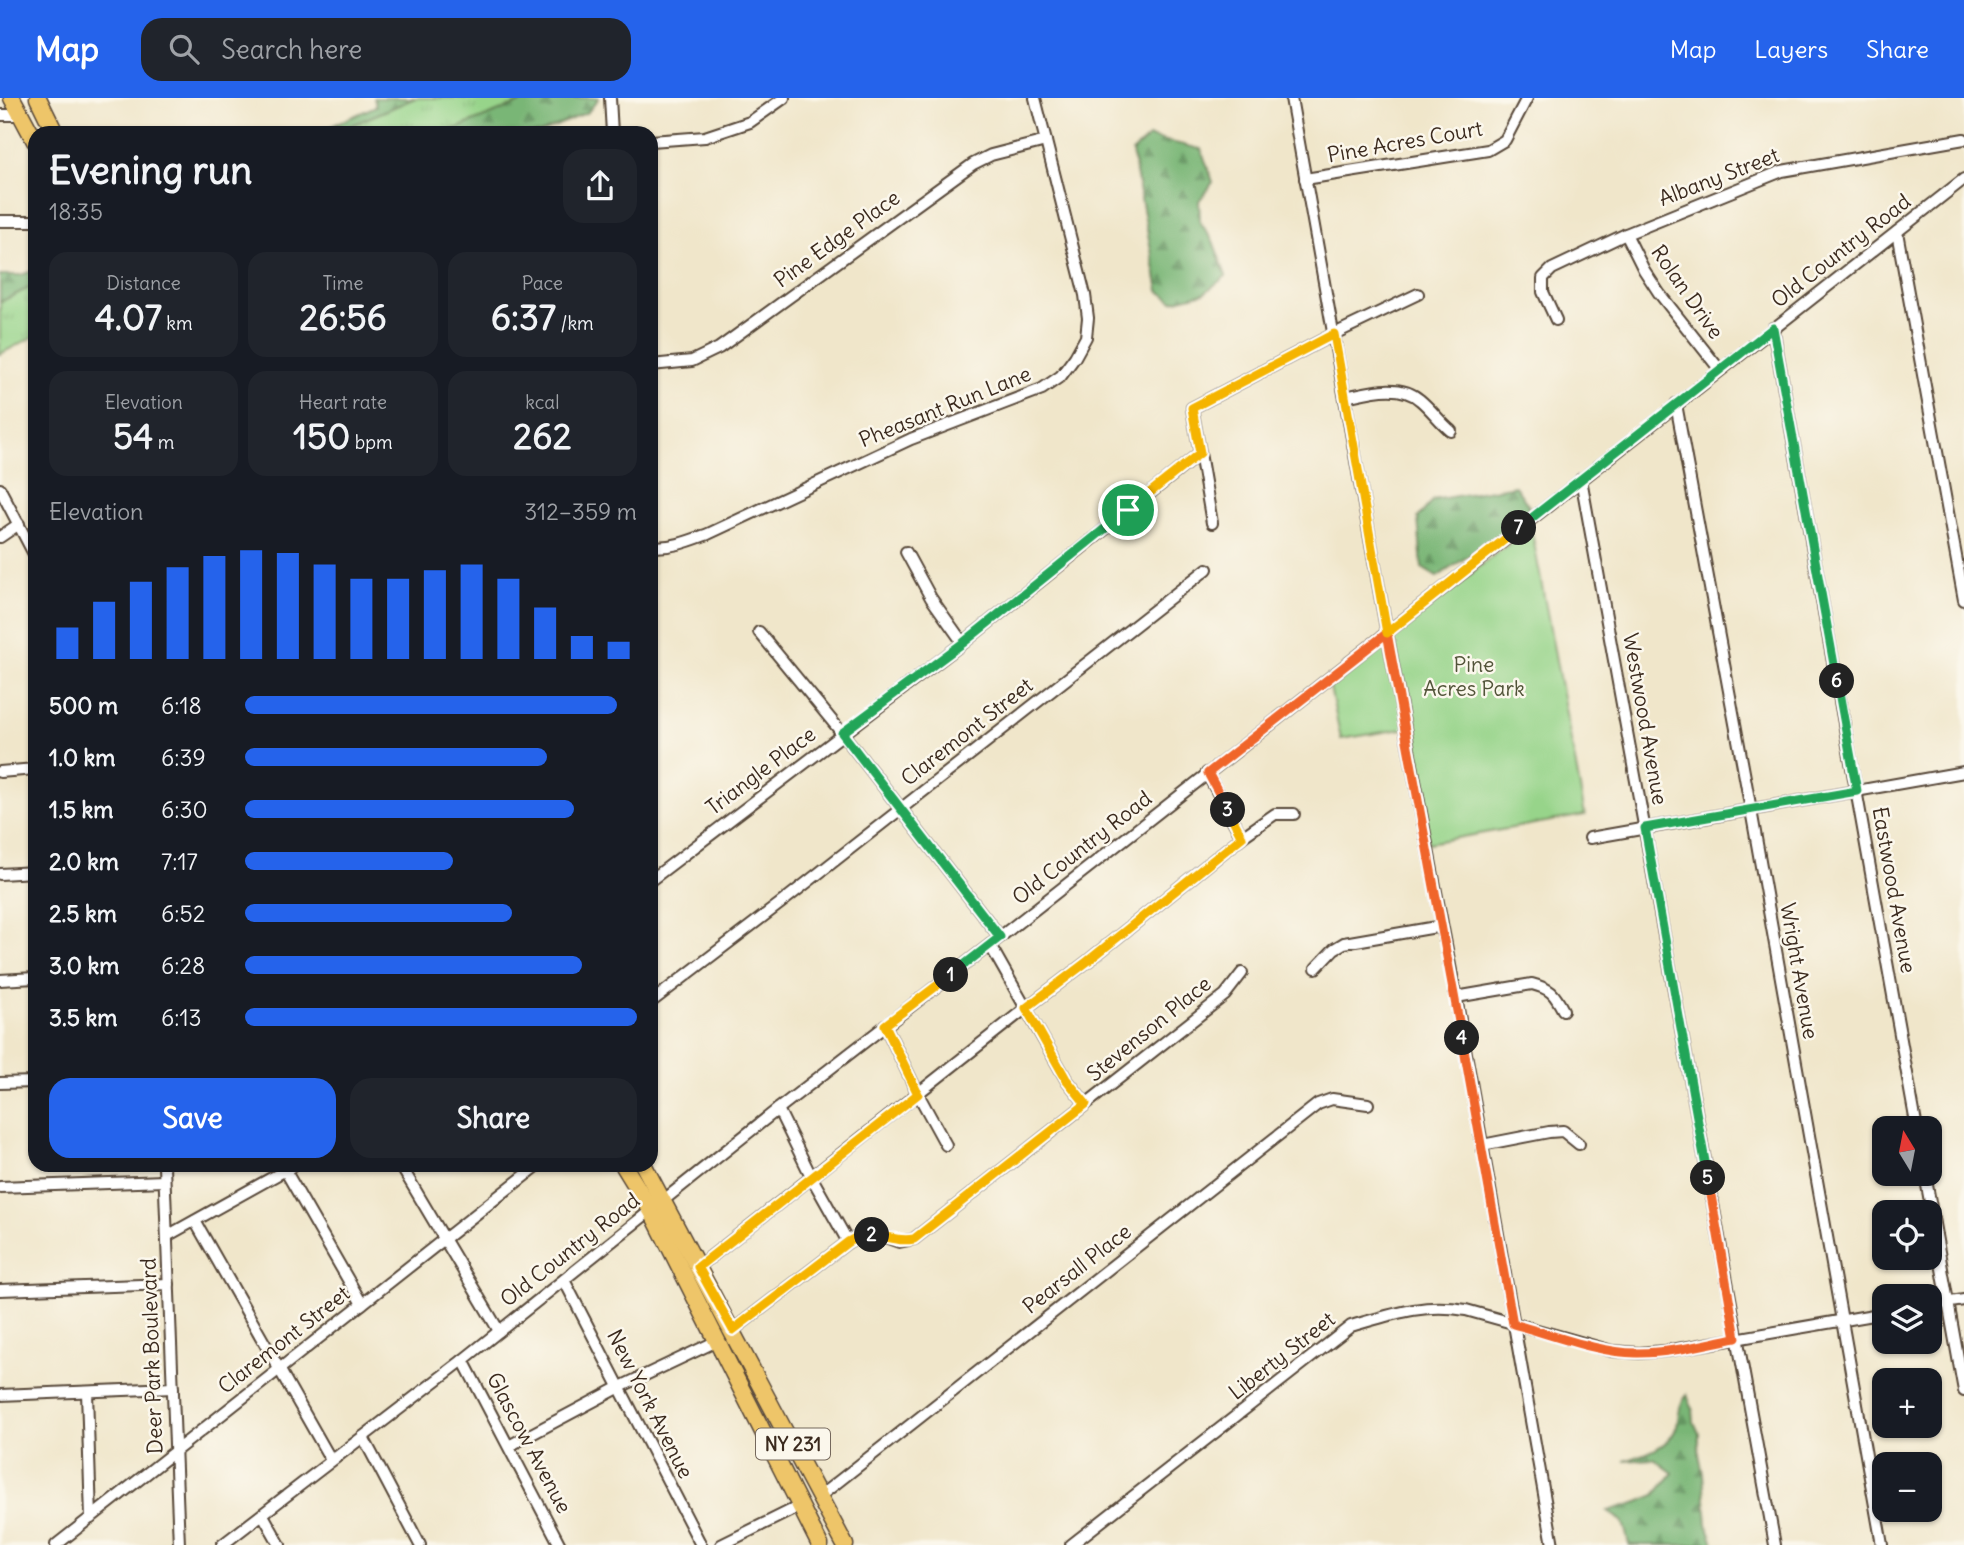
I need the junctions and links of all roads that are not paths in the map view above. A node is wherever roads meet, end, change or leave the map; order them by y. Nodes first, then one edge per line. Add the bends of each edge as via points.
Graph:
1 (12, 98) edge
2 (37, 98) edge
3 (610, 98) edge
4 (784, 98) edge
5 (1035, 98) edge
6 (1291, 98) edge
7 (1527, 98) edge
8 (0, 115) edge
9 (20, 115) junction
10 (51, 126) edge
11 (612, 126) edge
12 (28, 129) edge
13 (1964, 139) edge
14 (658, 140) edge
15 (1046, 141) junction
16 (1306, 179) junction
17 (1964, 179) edge
18 (0, 221) edge
19 (28, 221) edge
20 (1897, 232) junction
21 (1626, 234) junction
22 (1418, 294) dead end
23 (1556, 320) dead end
24 (1773, 328) junction
25 (1334, 334) junction
26 (658, 364) edge
27 (1720, 370) junction
28 (1345, 397) junction
29 (1676, 404) junction
30 (1451, 432) dead end
31 (1200, 453) junction
32 (1581, 478) junction
33 (0, 489) edge
34 (1212, 523) dead end
35 (19, 524) junction
36 (0, 537) edge
37 (28, 542) edge
38 (658, 547) edge
39 (906, 552) dead end
40 (1206, 569) dead end
41 (1964, 600) edge
42 (759, 632) dead end
43 (1387, 633) junction
44 (963, 643) junction
45 (842, 733) junction
46 (28, 770) edge
47 (0, 772) edge
48 (1964, 772) edge
49 (1208, 773) junction
50 (1857, 791) junction
51 (901, 808) junction
52 (1751, 810) junction
53 (1294, 814) dead end
54 (1645, 828) junction
55 (1242, 837) junction
56 (1590, 838) dead end
57 (28, 872) edge
58 (0, 874) edge
59 (658, 875) edge
60 (1442, 926) junction
61 (1000, 937) junction
62 (990, 945) junction
63 (1316, 968) dead end
64 (1242, 973) dead end
65 (28, 978) edge
66 (0, 980) edge
67 (658, 997) edge
68 (1456, 998) junction
69 (1026, 1008) junction
70 (1563, 1010) dead end
71 (885, 1025) junction
72 (28, 1082) edge
73 (0, 1083) edge
74 (918, 1094) junction
75 (1086, 1104) junction
76 (1368, 1104) dead end
77 (778, 1109) junction
78 (1915, 1116) edge
79 (1579, 1144) dead end
80 (946, 1145) dead end
81 (1482, 1145) junction
82 (164, 1172) edge
83 (282, 1172) edge
84 (291, 1172) edge
85 (405, 1172) edge
86 (522, 1172) edge
87 (629, 1172) edge
88 (646, 1172) edge
89 (812, 1178) junction
90 (164, 1181) junction
91 (0, 1186) edge
92 (1927, 1186) edge
93 (657, 1205) junction
94 (195, 1221) junction
95 (167, 1236) junction
96 (444, 1239) junction
97 (848, 1242) junction
98 (698, 1267) junction
99 (564, 1280) junction
100 (170, 1284) junction
101 (0, 1290) edge
102 (1964, 1300) edge
103 (1948, 1302) junction
104 (1942, 1303) edge
105 (362, 1304) junction
106 (1872, 1315) edge
107 (1842, 1321) junction
108 (1513, 1324) junction
109 (733, 1330) junction
110 (499, 1331) junction
111 (1736, 1338) junction
112 (717, 1341) junction
113 (463, 1360) junction
114 (280, 1367) junction
115 (620, 1387) junction
116 (173, 1388) junction
117 (1964, 1391) edge
118 (87, 1392) junction
119 (0, 1395) edge
120 (363, 1437) junction
121 (509, 1446) junction
122 (175, 1450) junction
123 (331, 1460) junction
124 (820, 1496) junction
125 (800, 1506) junction
126 (263, 1515) junction
127 (91, 1518) junction
128 (55, 1545) edge
129 (179, 1545) edge
130 (222, 1545) edge
131 (280, 1545) edge
132 (420, 1545) edge
133 (560, 1545) edge
134 (701, 1545) edge
135 (721, 1545) edge
136 (820, 1545) edge
137 (845, 1545) edge
138 (1070, 1545) edge
139 (1553, 1545) edge
140 (1775, 1545) edge
141 (1882, 1545) edge

1 - 9 main road
2 - 10 main road
3 - 11 street
4 - 14 street via 750,122 705,137
5 - 15 street, Pheasant Run Lane
6 - 16 street
7 - 16 street, Pine Acres Court via 1505,140 1488,150
8 - 9 street
9 - 12 main road
13 - 21 street, Albany Street via 1782,171
15 - 26 street, Pine Edge Place via 973,164 719,348 692,361
15 - 38 street, Pheasant Run Lane via 1088,318 1086,337 1061,376 1042,389 911,439 708,534
16 - 25 street
17 - 20 street, Old Country Road
18 - 19 street
20 - 24 street, Old Country Road
20 - 41 street
21 - 23 street, Albany Street via 1542,278
21 - 27 street, Rolan Drive via 1659,293
22 - 25 street
24 - 27 street, Old Country Road
24 - 50 street, Eastwood Avenue
25 - 28 street
25 - 31 street via 1192,408
27 - 29 street, Old Country Road
28 - 30 street via 1409,392
28 - 43 street
29 - 32 street, Old Country Road
29 - 52 street, Wright Avenue
31 - 34 street
31 - 44 street, Triangle Place
32 - 43 street, Old Country Road
32 - 54 street, Westwood Avenue
33 - 35 street
35 - 36 street
35 - 37 street
39 - 44 street
40 - 51 street, Claremont Street
42 - 45 street
43 - 49 street, Old Country Road
43 - 60 street
44 - 45 street, Triangle Place
45 - 51 street
45 - 59 street, Triangle Place
46 - 47 street
48 - 50 street
49 - 55 street
49 - 61 street, Old Country Road
50 - 52 street
50 - 78 street, Eastwood Avenue
51 - 61 street
51 - 67 street, Claremont Street
52 - 54 street
52 - 107 street, Wright Avenue
53 - 55 street via 1275,814
54 - 56 street
54 - 111 street, Westwood Avenue
55 - 69 street
57 - 58 street
60 - 63 street via 1344,943
60 - 68 street
61 - 62 street, Old Country Road
62 - 69 street
62 - 71 street, Old Country Road
64 - 75 street, Stevenson Place via 1225,995
65 - 66 street
68 - 70 street via 1532,984 1554,993
68 - 81 street
69 - 74 street
69 - 75 street via 1066,1079
71 - 74 street
71 - 77 street, Old Country Road
72 - 73 street
74 - 80 street
74 - 89 street
75 - 97 street, Stevenson Place via 914,1239 899,1242 863,1234
76 - 124 street, Pearsall Place via 1332,1100 1318,1104
77 - 89 street
77 - 93 street, Old Country Road
79 - 81 street via 1563,1131
81 - 108 street
82 - 90 street, Deer Park Boulevard
83 - 94 street
84 - 105 street
85 - 96 street
86 - 96 street, Claremont Street
87 - 93 main road, NY 231
88 - 93 main road, NY 231
89 - 97 street
89 - 98 street
90 - 91 street
90 - 95 street, Deer Park Boulevard
92 - 103 street
93 - 98 main road, NY 231
93 - 99 street, Old Country Road
93 - 112 main road, NY 231
94 - 95 street
94 - 114 street
95 - 100 street, Deer Park Boulevard
96 - 105 street, Claremont Street
96 - 110 street
97 - 109 street, Stevenson Place
98 - 109 main road, NY 231
99 - 110 street, Old Country Road
99 - 115 street, New York Avenue
100 - 101 street
100 - 116 street, Deer Park Boulevard
102 - 103 street
103 - 104 street
103 - 117 street
105 - 114 street, Claremont Street
106 - 107 street, Liberty Street
107 - 111 street, Liberty Street
107 - 141 street, Wright Avenue
108 - 111 street, Liberty Street via 1612,1351 1639,1353
108 - 138 street, Liberty Street via 1466,1310 1424,1307 1351,1326
108 - 139 street
109 - 124 main road, NY 231
110 - 113 street, Old Country Road
111 - 140 street, Westwood Avenue
112 - 115 street
112 - 125 main road, NY 231
113 - 120 street, Old Country Road
113 - 121 street, Glascow Avenue
114 - 122 street, Claremont Street
114 - 123 street
115 - 121 street
115 - 134 street, New York Avenue
116 - 118 street
116 - 122 street, Deer Park Boulevard
118 - 119 street
118 - 127 street
120 - 123 street, Old Country Road
120 - 132 street
121 - 133 street, Glascow Avenue
122 - 127 street, Claremont Street
122 - 129 street, Deer Park Boulevard
123 - 126 street, Old Country Road
124 - 137 main road, NY 231
125 - 135 street
125 - 136 main road, NY 231
126 - 130 street, Old Country Road
126 - 131 street
127 - 128 street, Claremont Street

